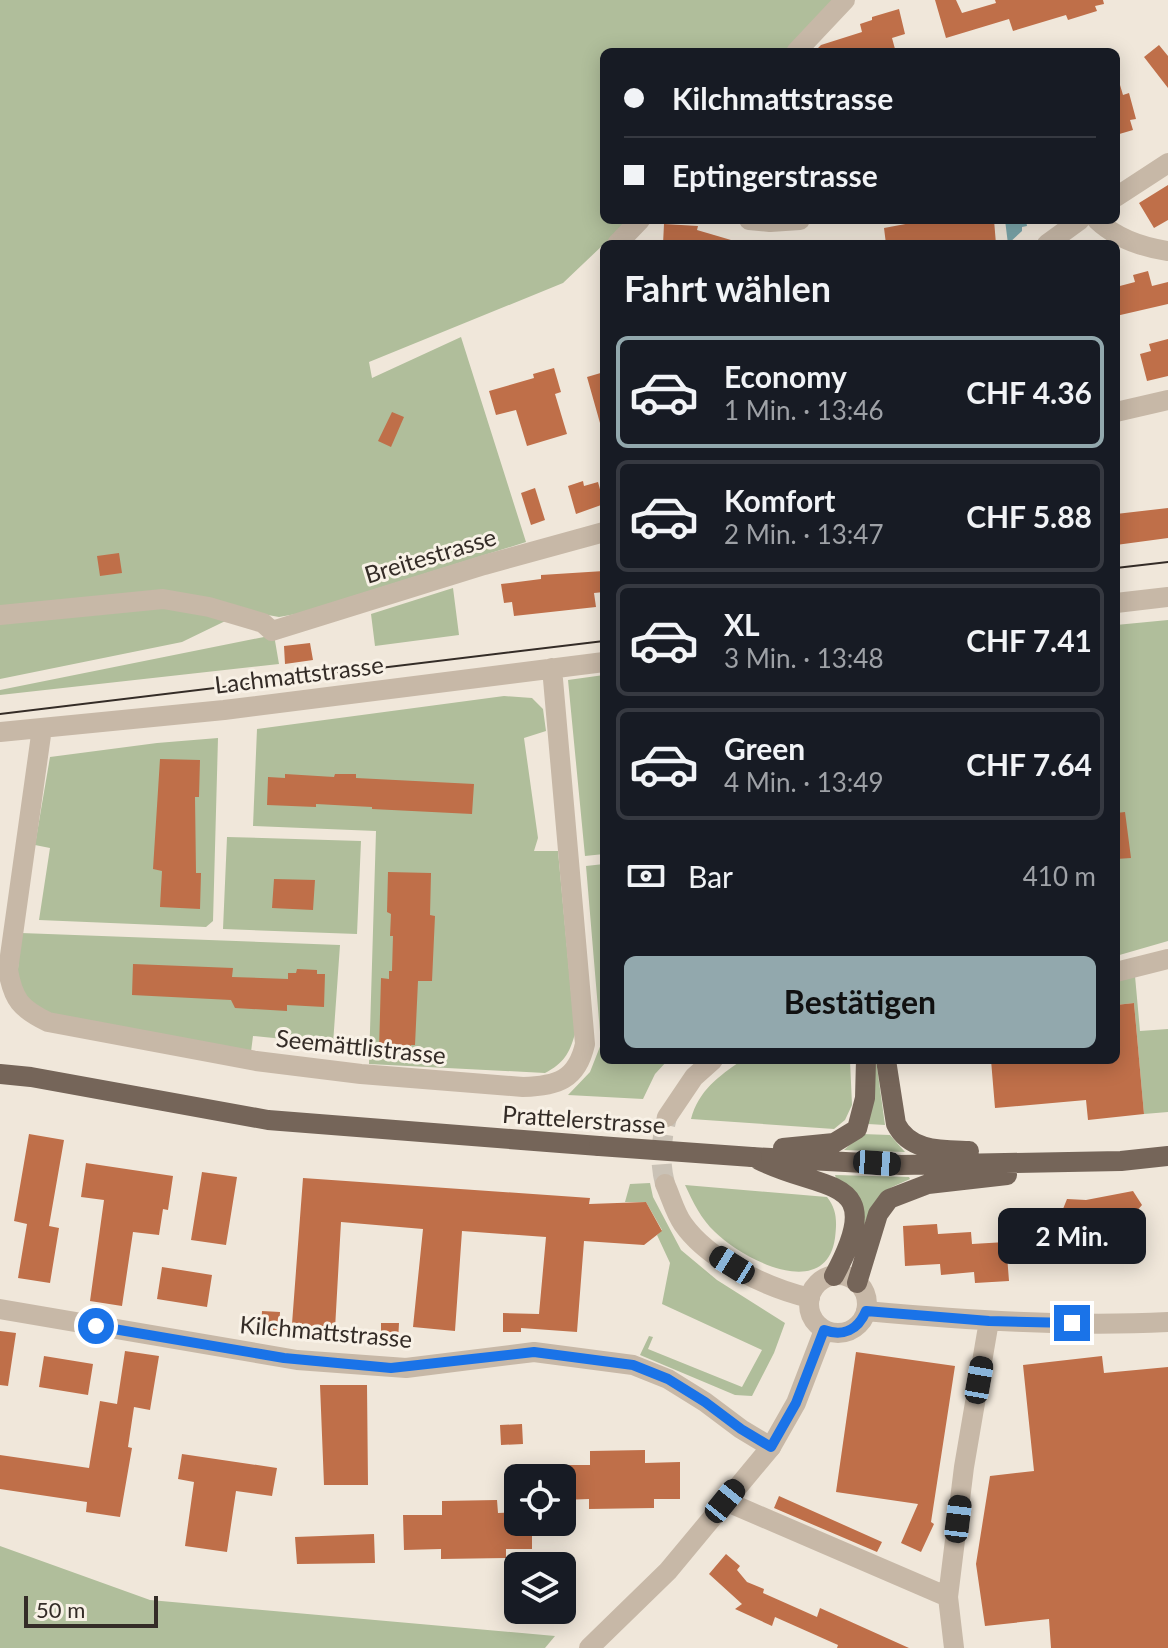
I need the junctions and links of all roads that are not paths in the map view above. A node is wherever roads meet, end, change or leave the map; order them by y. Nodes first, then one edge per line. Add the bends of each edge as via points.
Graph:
1 (845, 0) edge
2 (800, 48) edge
3 (1168, 163) edge
4 (1120, 194) edge
5 (636, 224) edge
6 (1074, 224) edge
7 (1101, 224) edge
8 (621, 240) edge
9 (1052, 240) edge
10 (1168, 251) edge
11 (1168, 400) edge
12 (1120, 411) edge
13 (600, 533) edge
14 (1168, 597) edge
15 (1120, 603) edge
16 (0, 615) edge
17 (600, 662) edge
18 (552, 668) junction
19 (42, 728) junction
20 (0, 732) edge
21 (1168, 959) edge
22 (1120, 971) edge
23 (709, 1064) edge
24 (866, 1064) edge
25 (887, 1064) edge
26 (0, 1074) edge
27 (667, 1117) tunnel mouth
28 (1168, 1156) edge
29 (752, 1157) junction
30 (1121, 1161) junction
31 (665, 1184) tunnel mouth
32 (834, 1276) junction
33 (857, 1283) junction
34 (810, 1298) junction
35 (0, 1309) edge
36 (866, 1311) junction
37 (989, 1321) junction
38 (1168, 1322) edge
39 (824, 1330) junction
40 (771, 1447) junction
41 (725, 1501) junction
42 (948, 1597) junction
43 (589, 1648) edge
44 (954, 1648) edge

1 - 2 street
3 - 4 street
5 - 8 street
6 - 9 street
7 - 10 street via 1113,235
11 - 12 street
13 - 16 street, Breitestrasse via 272,631 263,623 163,599
14 - 15 street
17 - 18 street, Lachmattstrasse
18 - 19 street, Lachmattstrasse
18 - 19 street, Seemättlistrasse via 585,1044 573,1073 544,1086 256,1061 32,1015 11,989 8,970
19 - 20 street, Lachmattstrasse
21 - 22 street
23 - 27 street
24 - 29 main road via 857,1129 834,1143 790,1146
25 - 30 main road via 896,1124 918,1146
26 - 29 main road, Prattelerstrasse, bridge via 268,1120
28 - 30 main road, Prattelerstrasse
29 - 30 main road, Prattelerstrasse via 901,1165
29 - 32 main road via 782,1172 827,1183 853,1206 849,1247
30 - 33 main road via 928,1184 889,1199 878,1214
31 - 34 street via 683,1224 715,1254 777,1290
32 - 33 street
32 - 34 street via 818,1283
33 - 36 street
34 - 39 street via 811,1316
35 - 40 street, Kilchmattstrasse via 297,1360 406,1368 534,1352 633,1365 668,1379
36 - 37 street
36 - 39 street via 849,1331
37 - 38 street
37 - 42 street
39 - 40 street via 796,1403
40 - 41 street
41 - 42 street
41 - 43 street via 668,1571
42 - 44 street

